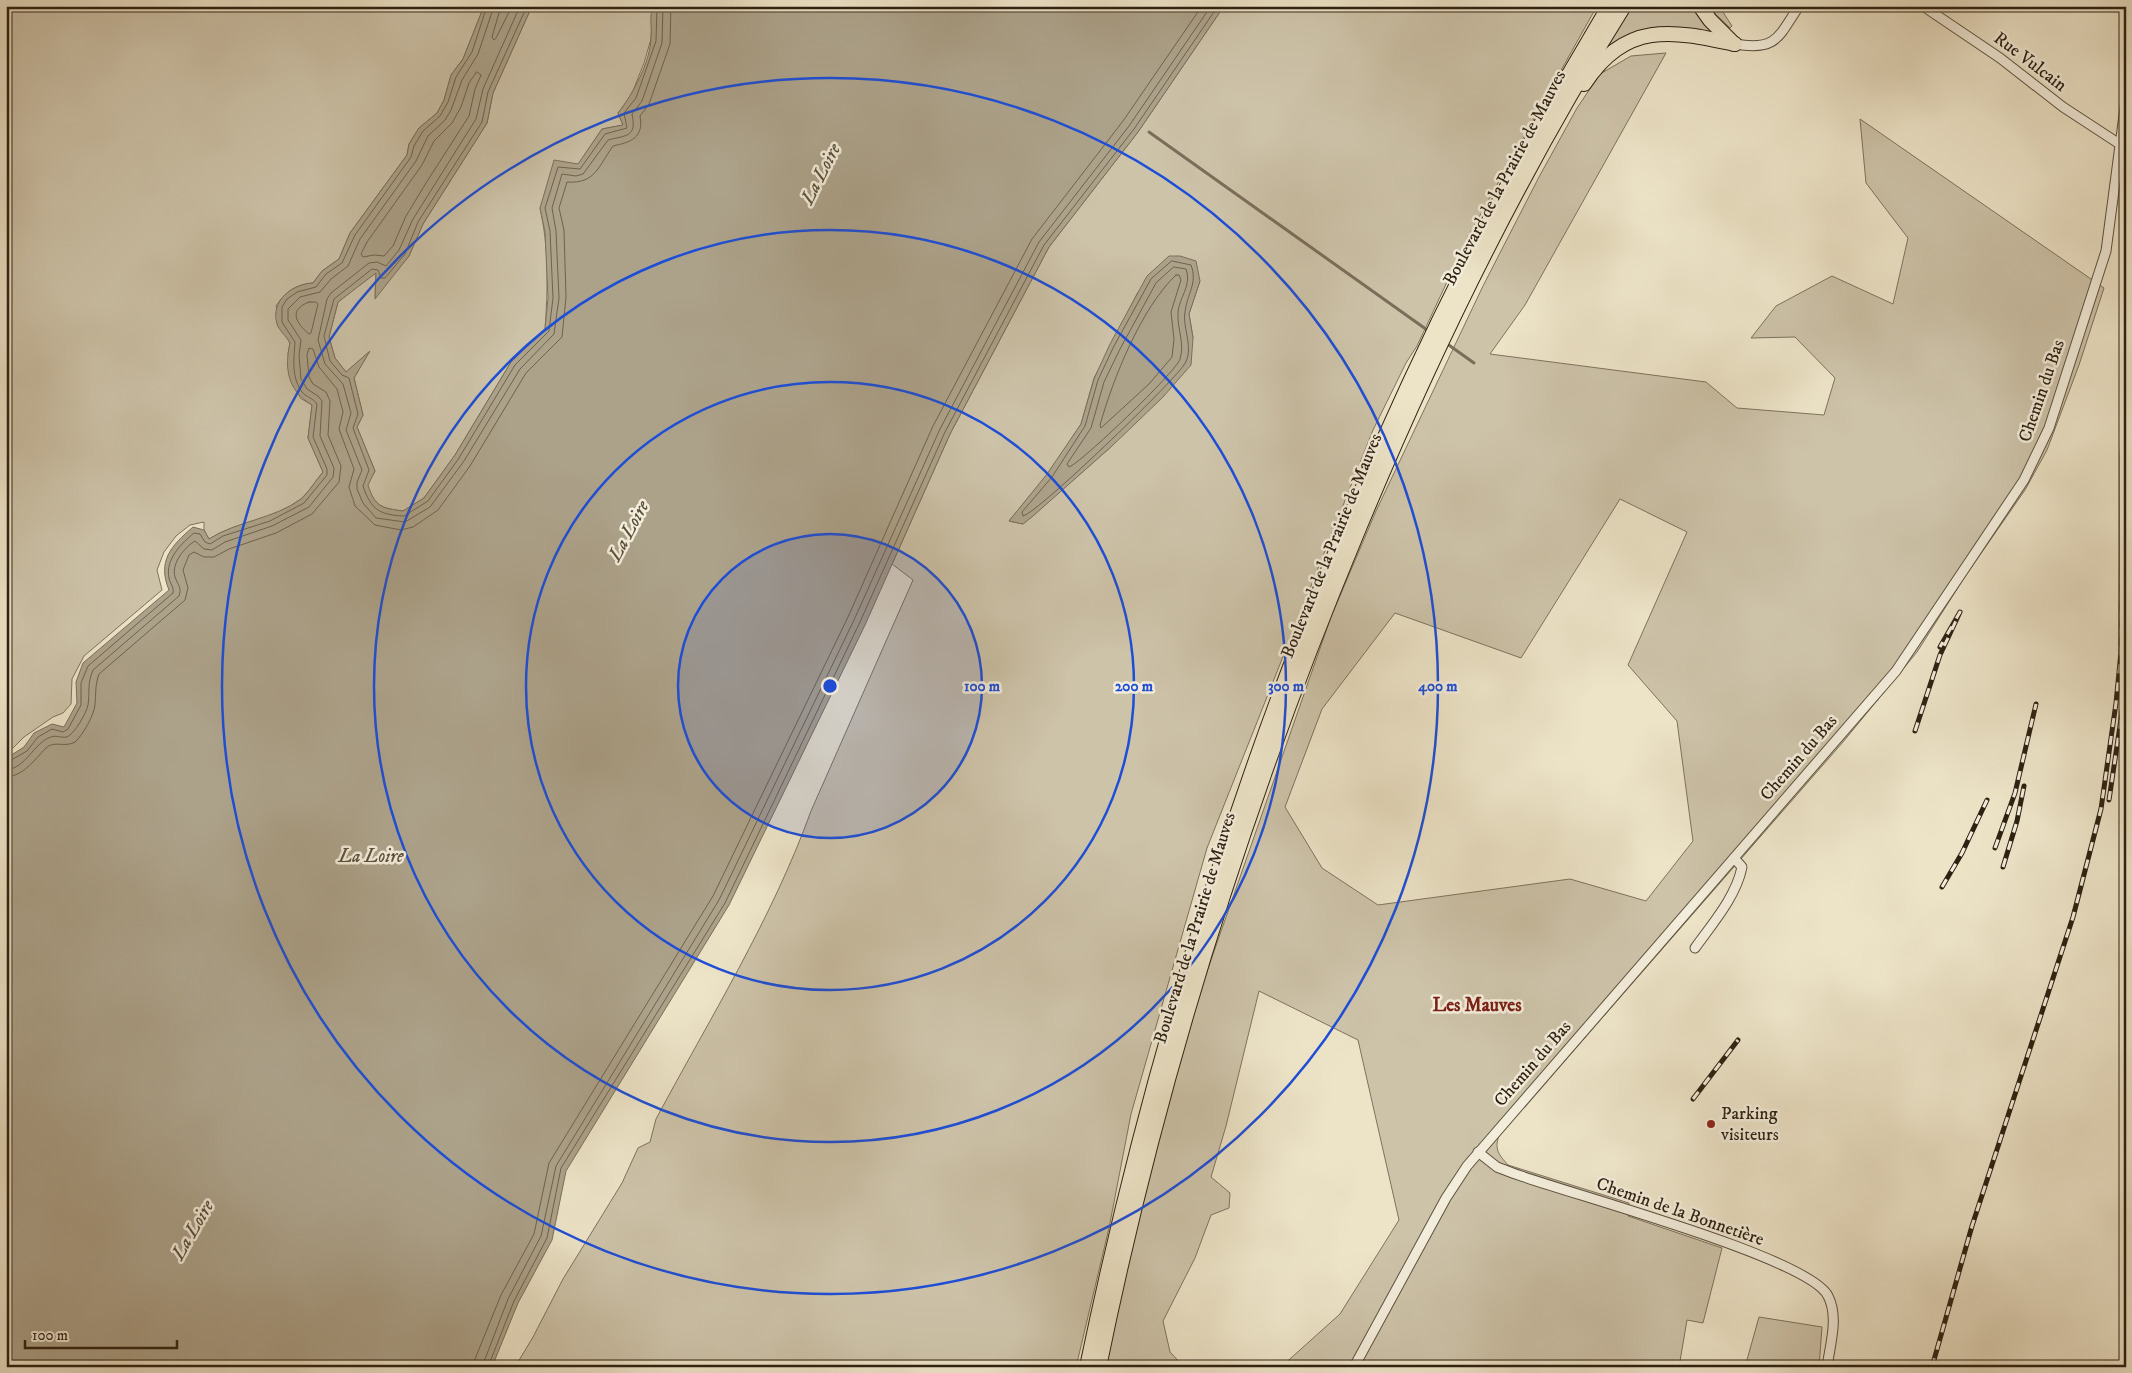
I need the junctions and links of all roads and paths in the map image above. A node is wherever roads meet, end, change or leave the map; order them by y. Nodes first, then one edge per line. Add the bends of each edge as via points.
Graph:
1 (1609, 6) edge
2 (1624, 6) edge
3 (1700, 6) edge
4 (1799, 6) edge
5 (1923, 6) edge
6 (1735, 44) junction
7 (2126, 100) edge
8 (2118, 143) junction
9 (1489, 246) junction
10 (1734, 858) junction
11 (1695, 948) dead end
12 (1478, 1152) junction
13 (1087, 1367) edge
14 (1099, 1367) edge
15 (1354, 1367) edge
16 (1827, 1367) edge

1 - 13 main road, Boulevard de la Prairie de Mauves via 1526,148 1431,335 1381,446 1286,680 1216,881 1161,1062
2 - 9 main road, Boulevard de la Prairie de Mauves via 1566,101
3 - 6 main road
4 - 6 street via 1770,44 1756,48
5 - 8 street, Rue Vulcain via 2000,58 2063,108
6 - 9 main road via 1668,32 1639,38 1615,51 1598,66 1573,101
7 - 8 street, Chemin du Bas
8 - 10 street, Chemin du Bas via 2106,250 2050,428 2038,454 2024,480 1896,671
9 - 14 main road, Boulevard de la Prairie de Mauves via 1442,338 1392,448 1322,616 1255,797 1207,943 1169,1076 1139,1189
10 - 11 street via 1742,867 1737,882 1720,914
10 - 12 street, Chemin du Bas
12 - 15 street, Chemin du Bas via 1446,1198
12 - 16 street, Chemin de la Bonnetière via 1497,1167 1510,1172 1738,1246 1816,1282 1828,1294 1833,1312

